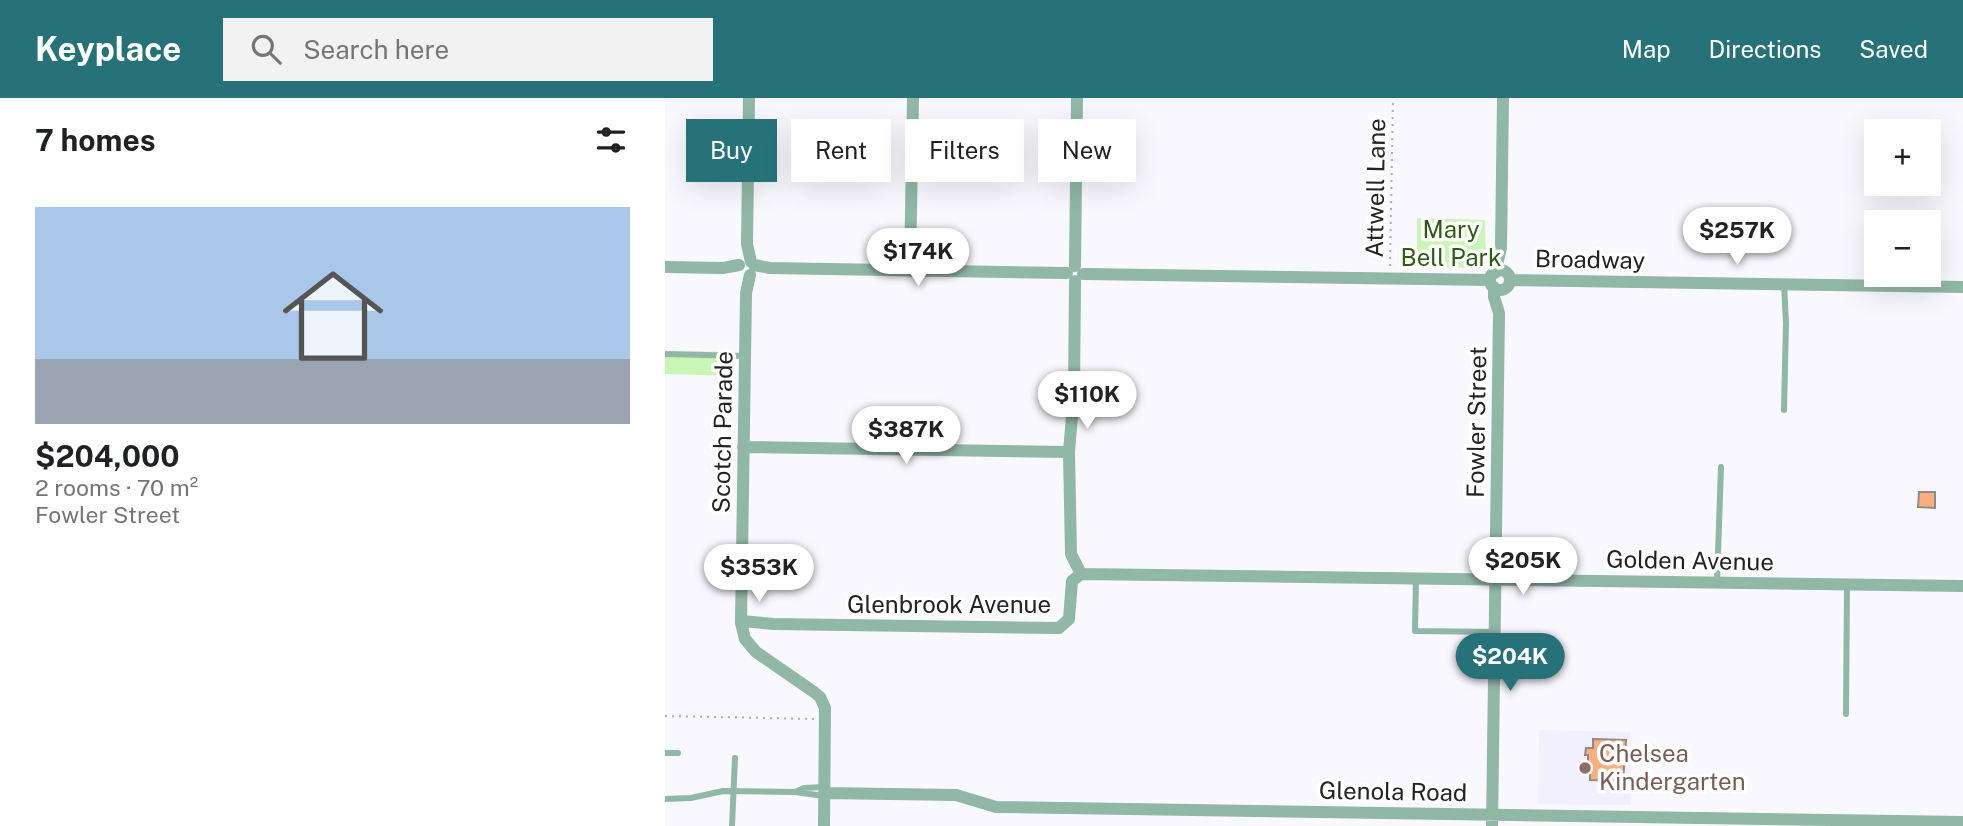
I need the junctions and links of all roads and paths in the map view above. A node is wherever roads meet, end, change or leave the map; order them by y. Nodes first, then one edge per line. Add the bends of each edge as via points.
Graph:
1 (749, 98) edge
2 (913, 98) edge
3 (1077, 98) edge
4 (1393, 98) edge
5 (1503, 98) edge
6 (665, 267) edge
7 (746, 268) junction
8 (910, 271) junction
9 (1075, 273) junction
10 (1390, 278) junction
11 (1500, 280) junction
12 (1784, 284) junction
13 (1963, 287) edge
14 (665, 354) edge
15 (745, 356) junction
16 (1784, 410) dead end
17 (743, 447) junction
18 (1069, 452) junction
19 (1721, 467) dead end
20 (1081, 574) junction
21 (1416, 578) junction
22 (1495, 580) junction
23 (1717, 582) junction
24 (1847, 584) junction
25 (1963, 586) edge
26 (741, 621) junction
27 (774, 624) junction
28 (1495, 632) junction
29 (745, 639) junction
30 (1846, 715) dead end
31 (665, 716) edge
32 (825, 719) junction
33 (665, 753) edge
34 (678, 754) dead end
35 (734, 758) dead end
36 (734, 791) junction
37 (825, 792) junction
38 (665, 799) edge
39 (1492, 820) edge
40 (1963, 822) edge
41 (732, 826) edge
42 (824, 826) edge

1 - 7 street, Scotch Parade
2 - 8 street
3 - 9 street
4 - 10 path, Attwell Lane
5 - 11 street, Fowler Street via 1501,248 1505,257
6 - 7 street, Broadway
7 - 8 street, Broadway
7 - 15 street, Scotch Parade
8 - 9 street, Broadway
9 - 10 street, Broadway
9 - 18 street
10 - 11 street, Broadway
11 - 12 street, Broadway
11 - 22 street, Fowler Street via 1505,302 1499,313
12 - 13 street, Broadway
12 - 16 lane
14 - 15 lane
15 - 17 street, Scotch Parade
17 - 18 street
17 - 26 street, Scotch Parade
18 - 20 street via 1070,554
19 - 23 lane
20 - 21 street, Golden Avenue
20 - 27 street, Glenbrook Avenue via 1073,578 1069,619 1059,628
21 - 22 street, Golden Avenue
21 - 28 lane via 1415,631
22 - 23 street, Golden Avenue
22 - 28 street, Fowler Street
23 - 24 street, Golden Avenue
24 - 25 street, Golden Avenue
24 - 30 lane
26 - 27 street, Glenbrook Avenue
26 - 29 street, Scotch Parade
27 - 29 street, Glenbrook Avenue
28 - 39 street, Fowler Street
29 - 32 street via 756,652 820,697
31 - 32 path
32 - 37 street
33 - 34 lane
35 - 36 lane
36 - 37 lane
36 - 38 lane
36 - 41 lane
37 - 39 street, Glenola Road via 956,795 996,807
37 - 42 street
39 - 40 street, Glenola Road

